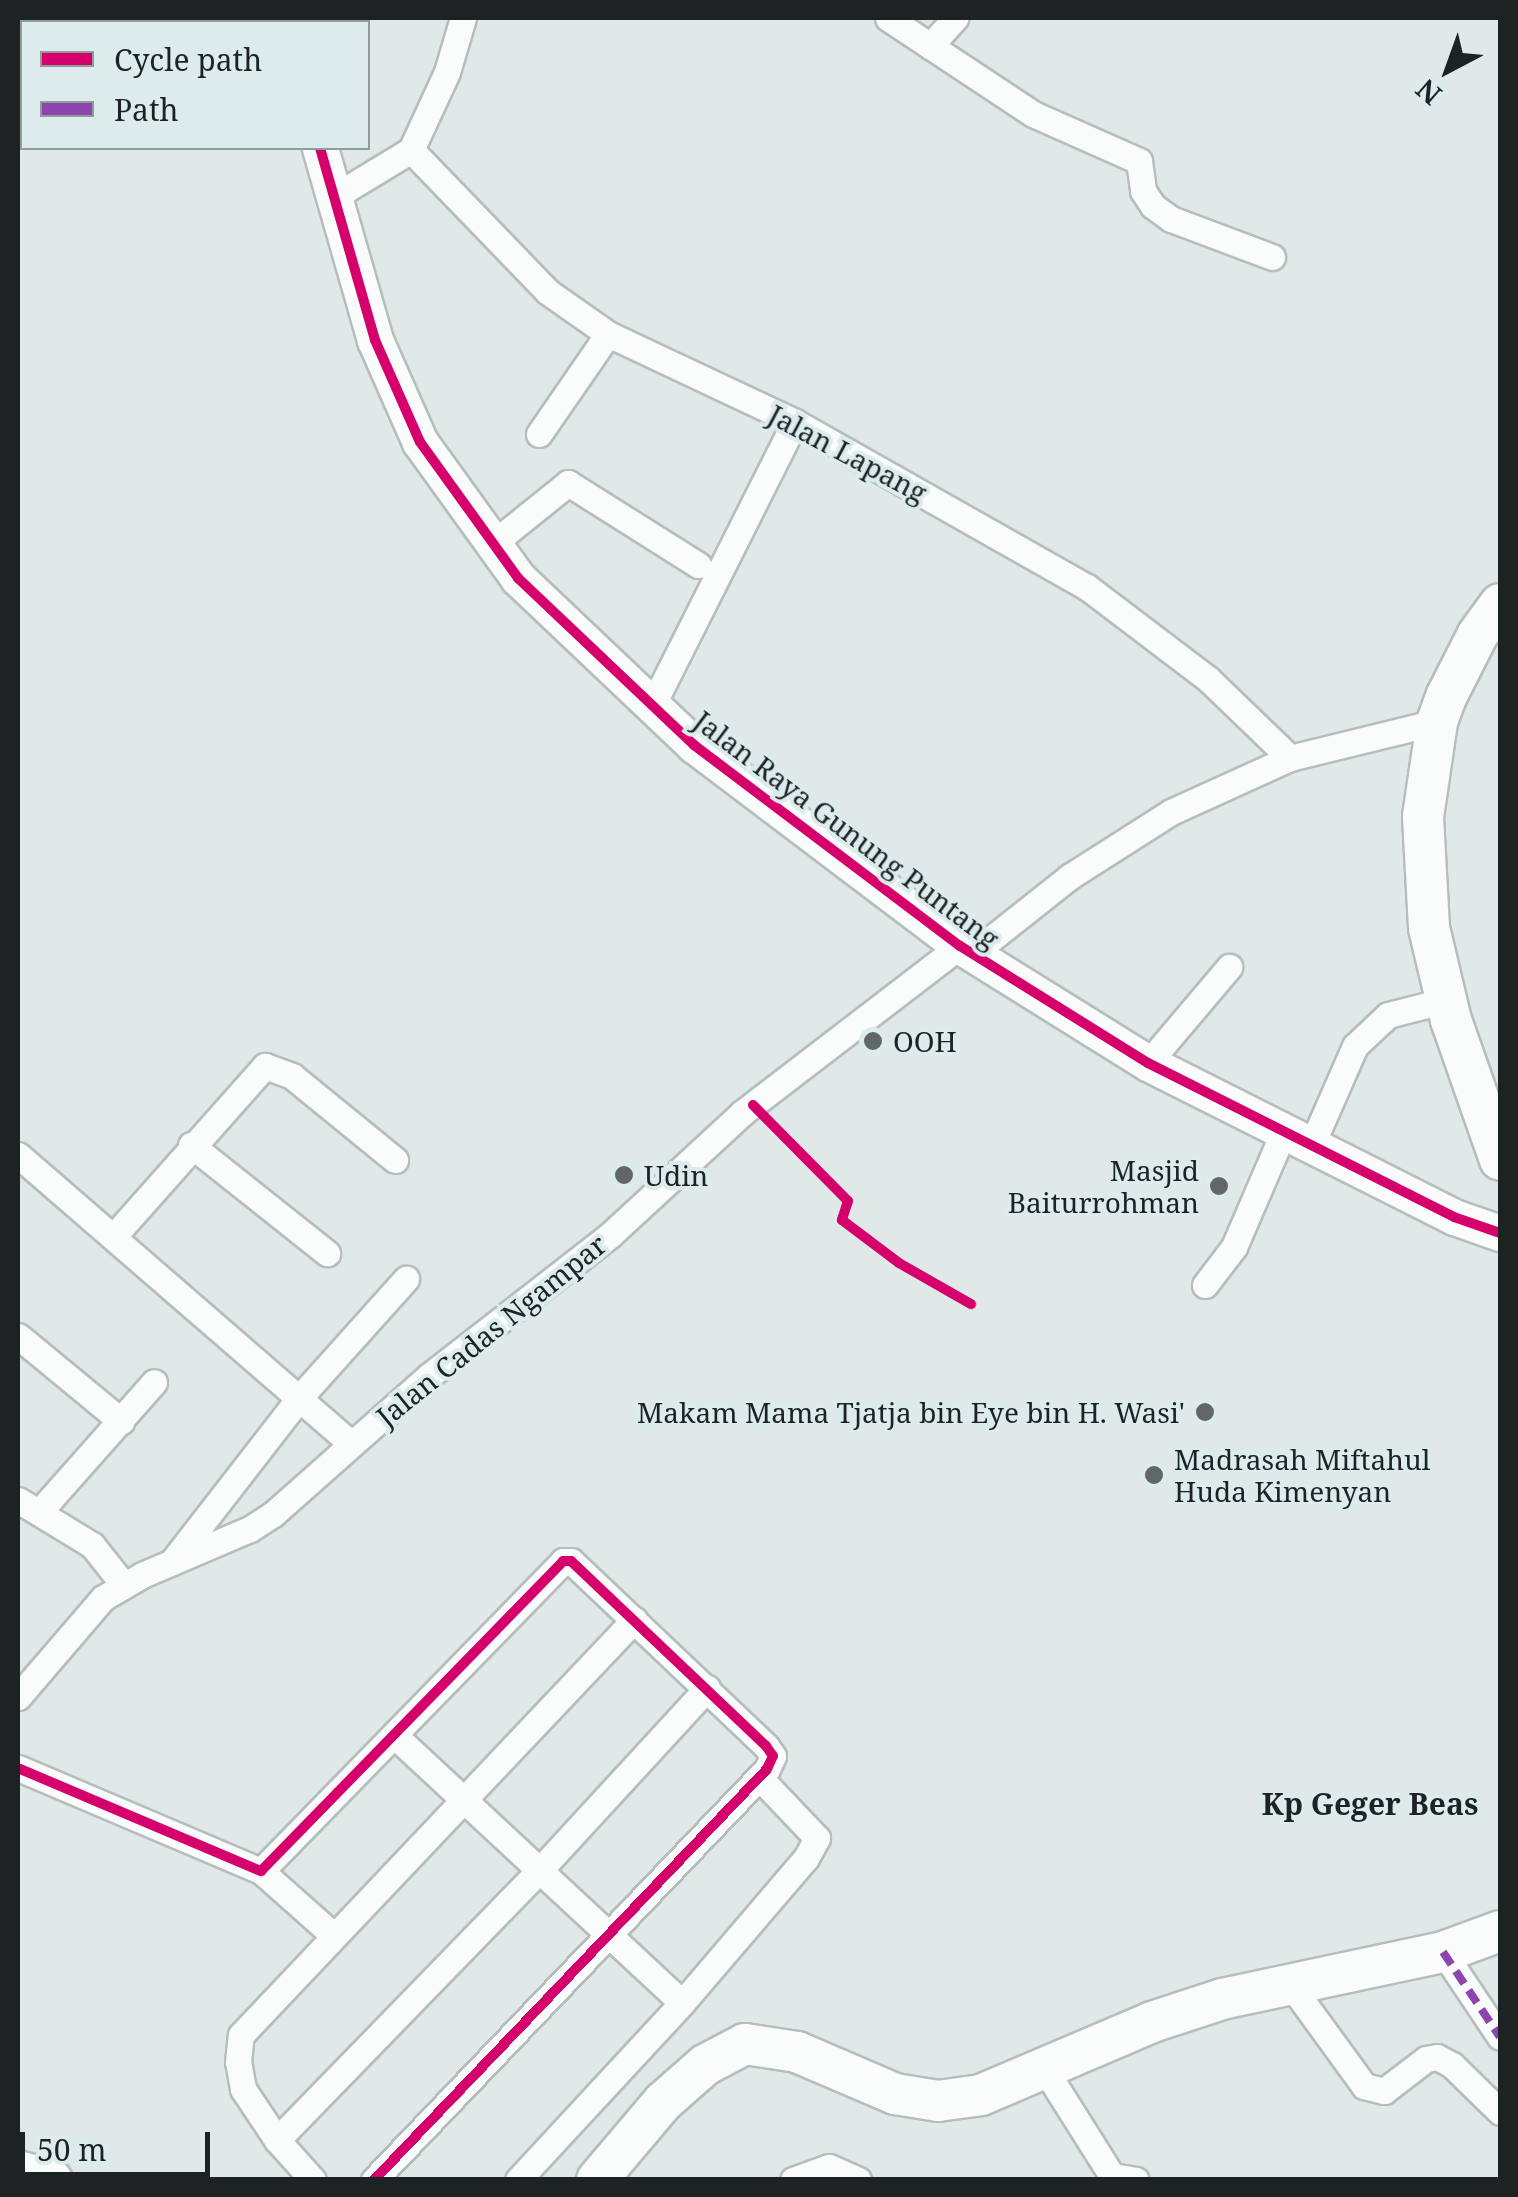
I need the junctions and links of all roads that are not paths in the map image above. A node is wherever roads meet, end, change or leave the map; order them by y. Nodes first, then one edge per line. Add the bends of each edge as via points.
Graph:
1 (463, 18) edge
2 (888, 18) edge
3 (955, 18) edge
4 (930, 46) junction
5 (320, 150) edge
6 (411, 150) junction
7 (332, 198) junction
8 (1272, 257) dead end
9 (608, 334) junction
10 (795, 422) junction
11 (539, 434) dead end
12 (490, 544) junction
13 (698, 565) dead end
14 (1500, 604) edge
15 (652, 706) junction
16 (1438, 722) junction
17 (1290, 758) junction
18 (966, 950) junction
19 (1229, 967) dead end
20 (1446, 1000) junction
21 (1148, 1063) junction
22 (1298, 1138) junction
23 (191, 1145) junction
24 (18, 1155) edge
25 (395, 1160) dead end
26 (1500, 1160) edge
27 (1500, 1233) edge
28 (113, 1237) junction
29 (327, 1252) dead end
30 (406, 1279) dead end
31 (1205, 1286) dead end
32 (23, 1351) edge
33 (154, 1382) dead end
34 (300, 1397) junction
35 (121, 1420) junction
36 (350, 1443) junction
37 (29, 1506) edge
38 (172, 1562) junction
39 (124, 1584) junction
40 (634, 1620) junction
41 (707, 1688) junction
42 (18, 1697) edge
43 (394, 1735) junction
44 (18, 1768) edge
45 (759, 1777) junction
46 (466, 1800) junction
47 (261, 1870) junction
48 (538, 1872) junction
49 (1500, 1931) edge
50 (333, 1935) junction
51 (609, 1937) junction
52 (1442, 1952) junction
53 (1290, 1984) junction
54 (682, 2003) junction
55 (1500, 2037) edge
56 (1044, 2068) junction
57 (1500, 2112) edge
58 (277, 2140) junction
59 (18, 2172) edge
60 (605, 2176) edge
61 (1119, 2178) edge
62 (52, 2180) edge
63 (313, 2180) edge
64 (374, 2180) edge
65 (518, 2180) edge
66 (793, 2180) edge
67 (858, 2180) edge

1 - 6 street
2 - 4 street
3 - 4 street
4 - 8 street via 1033,114 1139,161 1143,191 1172,218
5 - 7 street, Jalan Raya Gunung Puntang
6 - 7 street
6 - 9 street, Jalan Lapang via 548,292
7 - 12 street, Jalan Raya Gunung Puntang via 375,340 420,442
9 - 10 street, Jalan Lapang
9 - 11 street
10 - 15 street
10 - 17 street, Jalan Lapang via 1088,588 1208,679
12 - 13 street via 568,483
12 - 15 street, Jalan Raya Gunung Puntang
14 - 16 main road via 1461,664
15 - 18 street, Jalan Raya Gunung Puntang via 787,819
16 - 17 street, Jalan Cadas Ngampar
16 - 20 main road via 1424,817 1424,878
17 - 18 street, Jalan Cadas Ngampar via 1171,812
18 - 21 street, Jalan Raya Gunung Puntang
18 - 36 street, Jalan Cadas Ngampar via 742,1113 610,1235
19 - 21 street
20 - 22 street via 1388,1015 1355,1046
20 - 26 main road
21 - 22 street, Jalan Raya Gunung Puntang
22 - 27 street, Jalan Raya Gunung Puntang via 1454,1217
22 - 31 street
23 - 25 street via 258,1070 272,1066
23 - 28 street
23 - 29 street
24 - 28 street
28 - 34 street
30 - 34 street
32 - 35 street
33 - 35 street
34 - 36 street
34 - 38 street
35 - 37 street
36 - 38 street, Jalan Cadas Ngampar via 250,1529
37 - 39 street via 92,1545
38 - 39 street, Jalan Cadas Ngampar
39 - 42 street, Jalan Cadas Ngampar via 103,1598
40 - 41 street
40 - 43 street via 570,1561 556,1563
40 - 46 street
41 - 45 street via 773,1756
41 - 48 street
43 - 46 street
43 - 47 street
44 - 47 street
45 - 51 street
45 - 54 street via 817,1838
46 - 48 street
46 - 50 street
47 - 50 street
48 - 51 street
48 - 58 street
49 - 52 main road
50 - 58 street via 242,2035 244,2089
51 - 54 street
51 - 64 street
52 - 53 main road
52 - 55 street
53 - 56 main road via 1152,2022
53 - 57 street via 1364,2086 1384,2091 1437,2057
54 - 65 street
56 - 60 main road via 981,2095 938,2101 895,2094 797,2052 745,2044 704,2066 663,2102
56 - 61 street
58 - 63 street
59 - 62 main road
66 - 67 street via 829,2167

